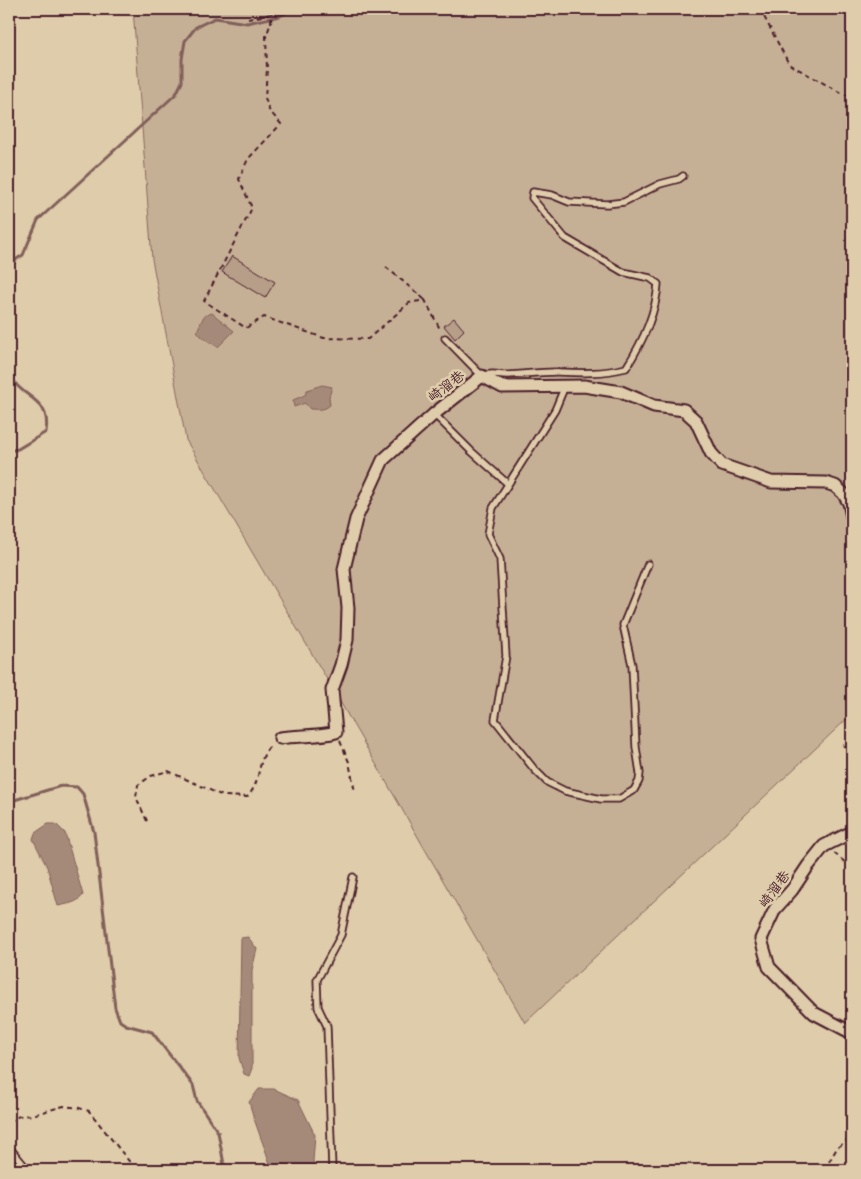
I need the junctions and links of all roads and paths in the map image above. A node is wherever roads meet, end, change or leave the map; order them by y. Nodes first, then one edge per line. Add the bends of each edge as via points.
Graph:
1 (272, 9) edge
2 (760, 9) edge
3 (271, 15) junction
4 (248, 19) dead end
5 (852, 96) edge
6 (683, 176) dead end
7 (386, 267) dead end
8 (425, 300) junction
9 (445, 338) joint
10 (482, 376) junction
11 (565, 386) junction
12 (434, 414) junction
13 (507, 483) junction
14 (852, 517) edge
15 (648, 564) dead end
16 (336, 732) junction
17 (280, 738) joint
18 (843, 745) dead end
19 (852, 754) edge
20 (355, 792) dead end
21 (147, 821) dead end
22 (852, 832) edge
23 (13, 833) dead end
24 (9, 836) edge
25 (824, 846) junction
26 (852, 868) edge
27 (353, 877) dead end
28 (852, 1033) edge
29 (9, 1122) edge
30 (852, 1136) edge
31 (9, 1147) edge
32 (163, 1166) dead end
33 (28, 1170) edge
34 (138, 1170) edge
35 (153, 1170) edge
36 (332, 1170) edge
37 (826, 1170) edge

1 - 3 path
2 - 5 path via 789,64
3 - 4 path
3 - 8 path via 266,36 265,98 269,110 280,124 248,159 239,178 252,208 204,301 246,328 264,317 324,338 368,339 409,303
6 - 10 lane via 624,202 607,204 569,202 533,192 532,198 565,238 624,272 650,278 658,284 641,346 626,368 587,374 554,372 505,376 491,372
7 - 8 path
8 - 9 path
9 - 10 lane
10 - 11 street, 崎溜巷 via 502,387
10 - 12 street, 崎溜巷
11 - 13 lane via 555,410
11 - 14 street, 崎溜巷 via 621,392 654,406 684,410 696,421 711,453 722,464 771,482 835,486 849,503
12 - 13 lane
12 - 16 street, 崎溜巷 via 383,460 356,519 344,569 347,640 332,690
13 - 15 lane via 493,508 488,534 500,559 506,637 495,720 534,769 547,782 565,790 601,799 619,799 634,790 639,781 632,665 624,625
16 - 17 street
16 - 20 path via 349,762
17 - 21 path via 270,745 261,759 255,789 247,797 224,796 168,771 138,784 136,797
18 - 19 path
22 - 25 street, 崎溜巷
23 - 24 path
25 - 26 path
25 - 28 street, 崎溜巷 via 775,909 761,940 769,967 814,1013
27 - 36 lane via 341,935 317,980 318,1007 327,1026
29 - 34 path via 19,1116 64,1106 89,1111
30 - 37 path via 837,1148
31 - 33 lane
32 - 35 path

